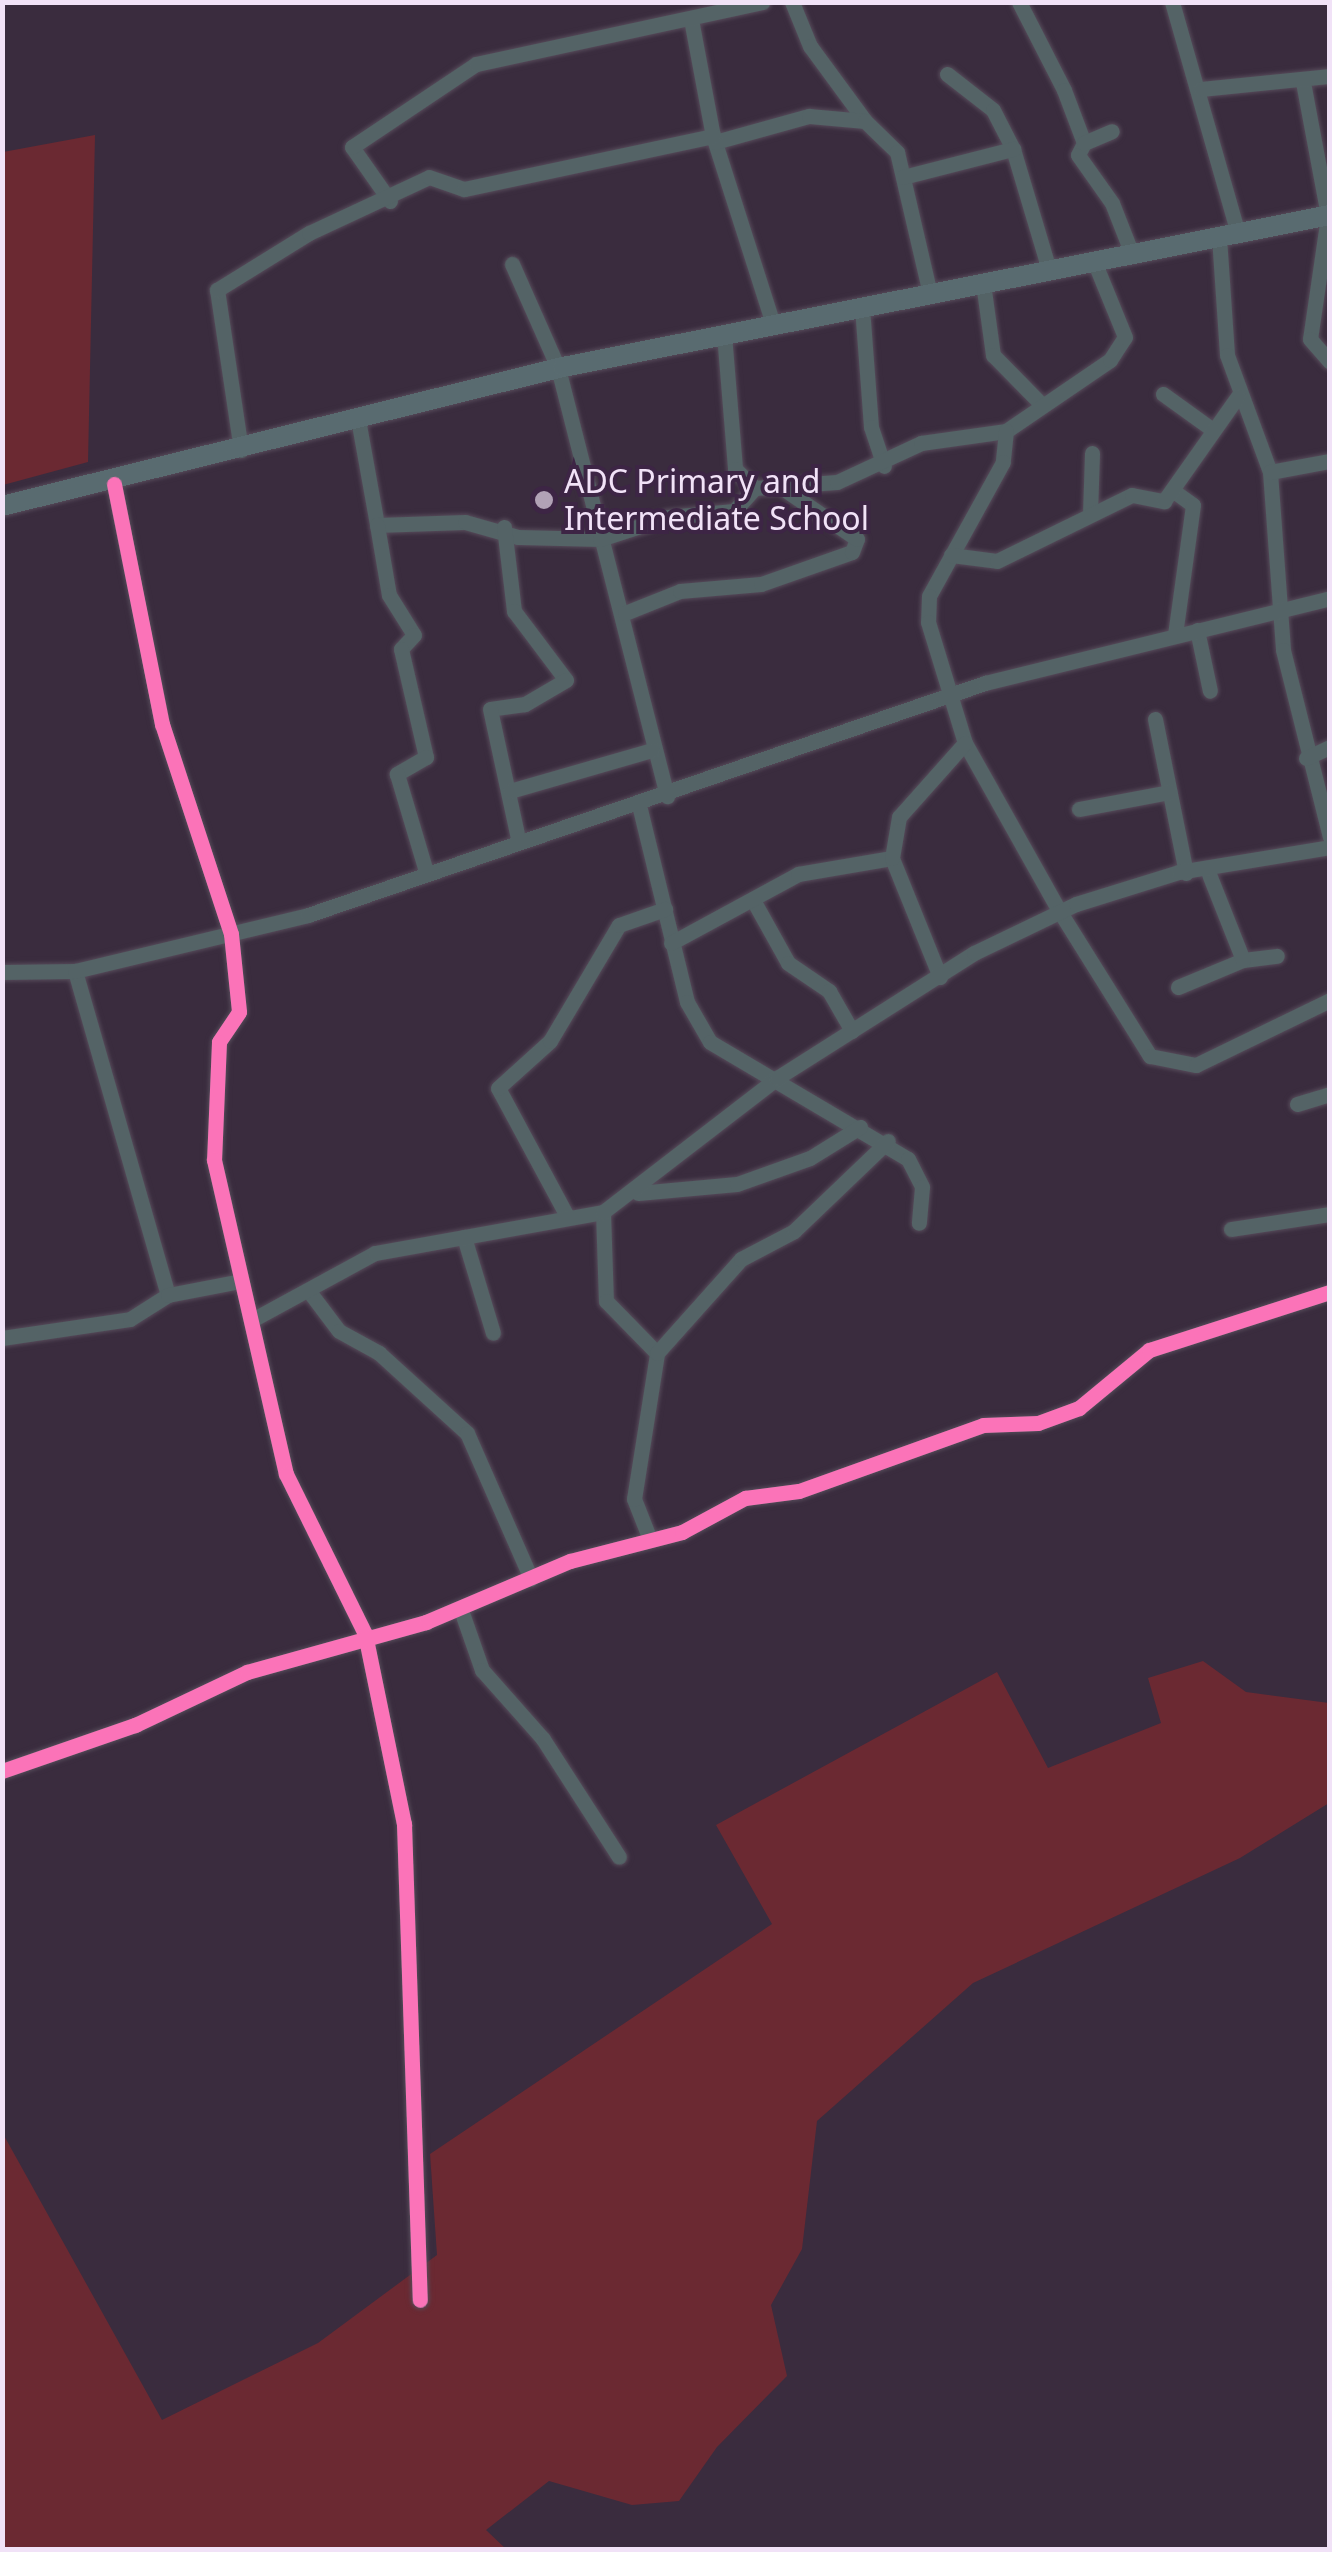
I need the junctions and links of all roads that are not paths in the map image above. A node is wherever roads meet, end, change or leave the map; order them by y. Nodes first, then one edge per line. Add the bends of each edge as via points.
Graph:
1 (762, 2) edge
2 (792, 2) edge
3 (1019, 2) edge
4 (1172, 2) edge
5 (691, 18) junction
6 (946, 74) dead end
7 (1330, 76) edge
8 (1303, 82) junction
9 (1201, 89) junction
10 (864, 121) junction
11 (1112, 130) dead end
12 (714, 139) junction
13 (1084, 143) junction
14 (1014, 149) junction
15 (903, 177) junction
16 (390, 201) junction
17 (1329, 215) edge
18 (1228, 235) junction
19 (1132, 254) junction
20 (1094, 262) junction
21 (512, 264) dead end
22 (1049, 270) junction
23 (983, 283) junction
24 (930, 294) junction
25 (862, 308) junction
26 (774, 324) junction
27 (724, 334) junction
28 (1330, 362) edge
29 (558, 368) junction
30 (1163, 394) dead end
31 (1238, 396) junction
32 (1040, 403) junction
33 (358, 420) junction
34 (1213, 430) junction
35 (1006, 432) junction
36 (241, 450) junction
37 (1092, 453) dead end
38 (1330, 461) edge
39 (884, 466) junction
40 (1270, 472) junction
41 (114, 484) junction
42 (755, 488) junction
43 (787, 491) junction
44 (1175, 492) junction
45 (2, 506) edge
46 (1090, 514) junction
47 (378, 526) junction
48 (504, 527) junction
49 (600, 539) junction
50 (952, 555) junction
51 (1330, 598) edge
52 (1284, 607) junction
53 (625, 613) junction
54 (1197, 630) junction
55 (1176, 635) junction
56 (1210, 691) dead end
57 (951, 697) junction
58 (1155, 719) dead end
59 (965, 743) junction
60 (1330, 747) edge
61 (652, 750) junction
62 (1306, 758) junction
63 (510, 790) junction
64 (1169, 792) junction
65 (667, 796) junction
66 (639, 805) junction
67 (1079, 809) dead end
68 (1330, 837) edge
69 (518, 838) junction
70 (1330, 847) edge
71 (892, 858) junction
72 (426, 870) junction
73 (1186, 873) junction
74 (1210, 874) junction
75 (753, 900) junction
76 (664, 909) junction
77 (1060, 912) junction
78 (231, 934) junction
79 (671, 943) junction
80 (1278, 956) dead end
81 (1243, 960) junction
82 (2, 972) edge
83 (75, 972) junction
84 (940, 977) junction
85 (1178, 986) dead end
86 (1330, 1000) edge
87 (852, 1031) junction
88 (777, 1078) junction
89 (1329, 1097) edge
90 (1297, 1104) dead end
91 (860, 1127) junction
92 (888, 1141) junction
93 (638, 1193) junction
94 (602, 1212) junction
95 (1330, 1214) edge
96 (567, 1216) junction
97 (919, 1223) dead end
98 (1231, 1228) dead end
99 (464, 1238) junction
100 (241, 1281) junction
101 (1330, 1292) edge
102 (312, 1294) junction
103 (168, 1295) junction
104 (252, 1320) junction
105 (493, 1332) dead end
106 (2, 1338) edge
107 (657, 1353) junction
108 (649, 1537) junction
109 (531, 1579) junction
110 (461, 1610) junction
111 (365, 1634) junction
112 (2, 1771) edge
113 (619, 1857) dead end
114 (420, 2300) dead end

1 - 5 street
2 - 10 street via 810,46
3 - 13 street
4 - 9 street
5 - 12 street
5 - 16 street via 491,56 448,81 352,147
6 - 14 street via 993,110
7 - 8 street
8 - 9 street
8 - 17 street
9 - 18 street
10 - 12 street via 809,116
10 - 15 street via 897,152
11 - 13 street
12 - 16 street via 464,189 429,176
12 - 26 street
13 - 19 street via 1078,156 1112,203
14 - 15 street
14 - 22 street
15 - 24 street
16 - 36 street via 337,218 215,294
17 - 18 main road
17 - 28 street via 1310,339
18 - 19 main road
18 - 31 street via 1218,302
19 - 20 main road
20 - 22 main road
20 - 32 street via 1125,337 1121,350
21 - 29 street
22 - 23 main road
23 - 24 main road
23 - 32 street via 993,355
24 - 25 main road
25 - 26 main road
25 - 39 street via 870,426
26 - 27 main road
27 - 29 main road
27 - 42 street via 735,469
29 - 33 main road
29 - 49 street
30 - 34 street
31 - 34 street
31 - 40 street
32 - 35 street
33 - 36 main road
33 - 47 street
34 - 44 street
35 - 39 street via 921,443
35 - 50 street via 1003,462
36 - 41 main road
37 - 46 street
38 - 40 street
39 - 43 street
40 - 52 street
41 - 45 main road
41 - 78 street via 162,724
42 - 43 street
42 - 49 street via 734,511 668,517
43 - 53 street via 856,539 852,552 761,584 680,591
44 - 46 street via 1164,501 1132,495
44 - 55 street via 1193,504
46 - 50 street via 1030,552 997,561
47 - 48 street
47 - 72 street via 389,595 414,635 400,650 426,757 396,774
48 - 49 street via 518,537
48 - 63 street via 514,611 566,680 525,704 490,710
49 - 53 street
50 - 57 street via 929,596 928,622
51 - 52 street
52 - 54 street
52 - 62 street via 1283,650
53 - 61 street
54 - 55 street
54 - 56 street
55 - 57 street
57 - 59 street
57 - 65 street
58 - 64 street
59 - 71 street via 899,817
59 - 77 street
60 - 62 street
61 - 63 street
61 - 65 street
62 - 68 street
63 - 69 street
64 - 67 street
64 - 73 street
65 - 66 street
66 - 69 street
66 - 76 street
69 - 72 street
70 - 74 street
71 - 75 street via 798,874
71 - 84 street
72 - 78 street
73 - 74 street
73 - 77 street
74 - 81 street
75 - 79 street
75 - 87 street via 788,963 828,992
76 - 79 street
76 - 96 street via 619,925 550,1040 498,1088
77 - 84 street
77 - 86 street via 1150,1056 1196,1066
78 - 83 street
78 - 100 street via 240,1012 218,1042 214,1160
79 - 88 street via 710,1042
80 - 81 street
81 - 85 street
82 - 83 street
83 - 103 street
84 - 87 street
87 - 88 street
88 - 91 street
88 - 93 street via 674,1152
89 - 90 street
91 - 92 street
91 - 93 street via 810,1158 737,1184
92 - 97 street via 922,1187
92 - 107 street via 794,1231 740,1259
93 - 94 street
94 - 96 street
94 - 107 street via 606,1301
95 - 98 street
96 - 99 street
99 - 102 street via 374,1253
99 - 105 street
100 - 103 street
100 - 104 street
101 - 108 street via 1149,1350 1079,1408 1038,1423 982,1425 908,1458 746,1498 682,1532
102 - 104 street
102 - 109 street via 339,1331 379,1353 467,1433
103 - 106 street via 130,1318
104 - 111 street via 286,1474
107 - 108 street via 634,1499
108 - 109 street
109 - 110 street
110 - 111 street
110 - 113 street via 482,1670 544,1739
111 - 112 street
111 - 114 street via 404,1824

